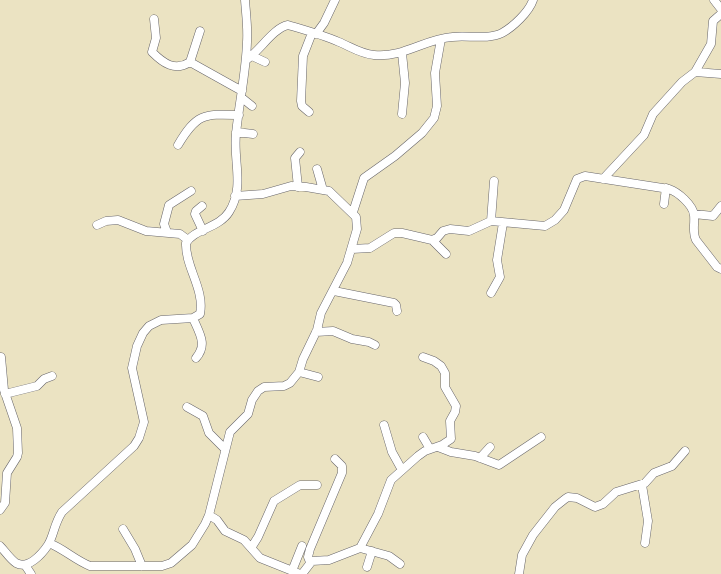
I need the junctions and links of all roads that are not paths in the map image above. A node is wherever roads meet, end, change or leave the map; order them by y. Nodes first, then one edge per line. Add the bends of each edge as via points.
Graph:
1 (246, 0) edge
2 (335, 0) edge
3 (532, 0) edge
4 (714, 0) edge
5 (721, 9) edge
6 (721, 14) edge
7 (154, 19) dead end
8 (200, 31) dead end
9 (314, 33) junction
10 (441, 38) junction
11 (402, 53) junction
12 (249, 58) junction
13 (190, 62) junction
14 (265, 62) dead end
15 (695, 72) junction
16 (721, 74) edge
17 (242, 94) junction
18 (252, 106) dead end
19 (310, 112) dead end
20 (402, 114) dead end
21 (239, 116) junction
22 (236, 132) junction
23 (253, 134) dead end
24 (178, 145) dead end
25 (300, 152) dead end
26 (316, 170) dead end
27 (603, 178) junction
28 (494, 181) dead end
29 (298, 187) junction
30 (666, 188) junction
31 (323, 190) junction
32 (191, 191) dead end
33 (236, 196) junction
34 (664, 204) dead end
35 (202, 206) dead end
36 (721, 206) edge
37 (352, 212) junction
38 (694, 214) junction
39 (717, 217) edge
40 (491, 221) junction
41 (503, 223) junction
42 (97, 225) dead end
43 (203, 231) junction
44 (167, 232) junction
45 (188, 240) junction
46 (432, 240) junction
47 (352, 249) junction
48 (446, 254) dead end
49 (720, 270) edge
50 (334, 291) junction
51 (491, 293) dead end
52 (397, 311) dead end
53 (193, 318) junction
54 (316, 332) junction
55 (375, 346) dead end
56 (1, 357) edge
57 (423, 357) dead end
58 (196, 358) dead end
59 (299, 372) junction
60 (52, 376) dead end
61 (318, 377) dead end
62 (5, 394) junction
63 (187, 407) dead end
64 (384, 425) dead end
65 (423, 437) dead end
66 (541, 437) dead end
67 (490, 447) dead end
68 (434, 448) junction
69 (225, 449) junction
70 (685, 451) dead end
71 (480, 458) junction
72 (335, 459) dead end
73 (402, 470) junction
74 (642, 484) junction
75 (318, 485) dead end
76 (0, 510) edge
77 (210, 515) junction
78 (123, 529) dead end
79 (49, 543) junction
80 (645, 543) dead end
81 (0, 546) edge
82 (302, 546) dead end
83 (251, 548) junction
84 (360, 548) junction
85 (372, 551) junction
86 (310, 562) junction
87 (400, 564) dead end
88 (25, 565) junction
89 (142, 566) junction
90 (367, 567) dead end
91 (298, 573) edge
92 (31, 574) edge
93 (519, 574) edge

1 - 12 street
2 - 9 street via 324,23
3 - 10 street via 530,8 503,32 492,36
4 - 5 street
6 - 15 street via 713,21 710,44
7 - 13 street via 156,38 152,52 169,66 180,67
8 - 13 street
9 - 11 street via 363,54 385,56
9 - 12 street via 285,25
9 - 19 street via 303,56 301,101
10 - 11 street
10 - 37 street via 435,73 437,106 434,118 422,133 364,178
11 - 20 street via 405,83
12 - 14 street
12 - 17 street
13 - 17 street
15 - 16 street
15 - 27 street via 655,111 644,135
17 - 18 street
17 - 21 street
21 - 22 street
21 - 24 street via 207,115 192,125
22 - 23 street
22 - 33 street
25 - 29 street via 295,158
26 - 31 street
27 - 30 street
27 - 41 street via 580,176 564,210 545,226
28 - 40 street
29 - 31 street
29 - 33 street
30 - 34 street
30 - 38 street via 679,194
31 - 37 street via 332,193
32 - 44 street via 169,205 164,224
33 - 43 street via 228,214
35 - 43 street via 195,214
36 - 39 street
37 - 47 street via 357,230
38 - 39 street
38 - 49 street via 694,236
40 - 41 street
40 - 46 street via 469,231 447,230
41 - 51 street via 497,260 500,277
42 - 44 street via 118,220 146,231
43 - 45 street
44 - 45 street via 180,234
45 - 53 street via 187,256 201,302 200,314
46 - 47 street via 398,233 370,248
46 - 48 street
47 - 50 street
50 - 52 street via 394,304
50 - 54 street via 321,313
53 - 58 street via 202,343
53 - 79 street via 161,320 143,333 132,368 144,422 139,438 125,456 62,512
54 - 55 street via 333,331
54 - 59 street
56 - 62 street
57 - 68 street via 443,369 445,386 456,406 450,420 451,439
59 - 61 street
59 - 69 street via 290,384 264,387 258,391 248,414 231,429
60 - 62 street via 37,386
62 - 76 street via 17,428 18,453 7,473 5,503
63 - 69 street via 203,416 209,433
64 - 73 street via 392,452
65 - 68 street
66 - 71 street via 501,465
67 - 71 street
68 - 71 street
68 - 73 street
69 - 77 street
70 - 74 street via 672,466 654,473
72 - 86 street via 343,471 310,549
73 - 84 street via 390,482
74 - 80 street via 648,521
74 - 93 street via 616,492 599,506 577,498 565,499 533,535 522,555
75 - 83 street via 300,485 274,500
77 - 83 street via 222,528 244,540
77 - 89 street via 192,545 170,563
78 - 89 street
79 - 88 street
79 - 89 street via 90,566
81 - 88 street via 14,562
82 - 91 street
83 - 91 street via 266,562
84 - 85 street
84 - 86 street via 330,560
85 - 87 street via 392,557
85 - 90 street
86 - 91 street
88 - 92 street

